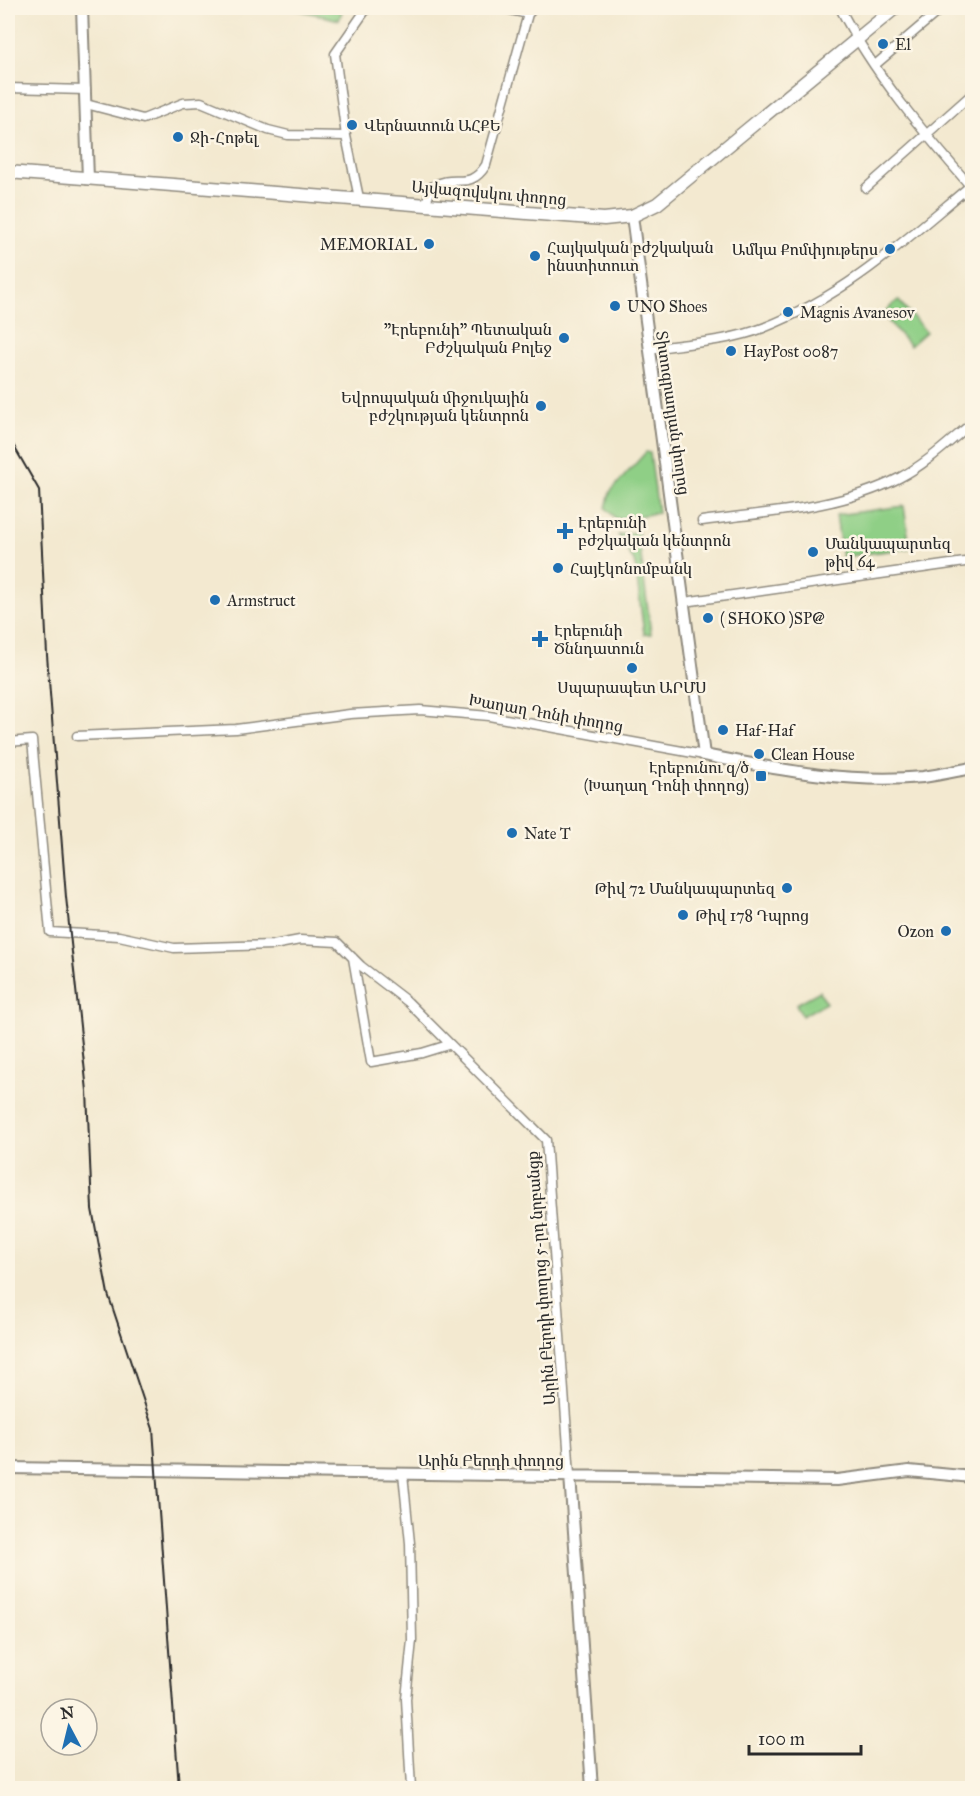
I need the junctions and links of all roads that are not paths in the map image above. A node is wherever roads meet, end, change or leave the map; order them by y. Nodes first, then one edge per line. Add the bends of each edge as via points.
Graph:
1 (82, 8) edge
2 (367, 8) edge
3 (501, 8) edge
4 (840, 8) edge
5 (895, 8) edge
6 (942, 8) edge
7 (531, 11) edge
8 (856, 39) junction
9 (875, 65) junction
10 (8, 88) edge
11 (86, 90) junction
12 (972, 94) edge
13 (86, 105) junction
14 (926, 133) junction
15 (346, 136) junction
16 (8, 172) edge
17 (88, 179) junction
18 (971, 187) edge
19 (866, 188) dead end
20 (359, 198) junction
21 (425, 204) junction
22 (632, 216) junction
23 (650, 350) junction
24 (972, 423) edge
25 (702, 521) dead end
26 (972, 561) edge
27 (684, 602) junction
28 (77, 736) dead end
29 (8, 742) edge
30 (704, 756) junction
31 (972, 768) edge
32 (353, 957) junction
33 (448, 1045) junction
34 (8, 1468) edge
35 (403, 1474) junction
36 (570, 1476) junction
37 (972, 1477) edge
38 (411, 1788) edge
39 (592, 1788) edge

1 - 11 street
2 - 15 street via 335,54
3 - 7 street
4 - 8 street
5 - 8 main road, Այվազովսկու փողոց
6 - 9 street
7 - 21 street via 486,165 479,177 470,182 436,184
8 - 9 street
8 - 22 main road, Այվազովսկու փողոց via 657,204
9 - 14 street
10 - 11 street
11 - 13 street
12 - 14 street
13 - 15 street via 143,119 183,103 201,102 288,135
13 - 17 street
14 - 18 street
14 - 19 street
15 - 20 street
16 - 17 main road, Այվազովսկու փողոց
17 - 20 main road, Այվազովսկու փողոց
18 - 23 street via 841,290 763,328 713,341
20 - 21 main road, Այվազովսկու փողոց
21 - 22 main road, Այվազովսկու փողոց via 604,219
22 - 23 street, Տիտոգրադյան փողոց
23 - 27 street, Տիտոգրադյան փողոց
24 - 25 street via 918,466 850,498
26 - 27 street
27 - 30 street, Տիտոգրադյան փողոց
28 - 30 street, Խաղաղ Դոնի փողոց via 236,729 350,714 420,710 489,716
29 - 32 street, Արին Բերդի փողոց 5-րդ նրբանցք via 32,740 50,932 119,936 174,948 328,940 337,942
30 - 31 street, Խաղաղ Դոնի փողոց via 837,777 922,777
32 - 33 street, Արին Բերդի փողոց 5-րդ նրբանցք via 408,1002
32 - 33 street via 371,1062
33 - 36 street, Արին Բերդի փողոց 5-րդ նրբանցք via 546,1140
34 - 35 street, Արին Բերդի փողոց
35 - 36 street, Արին Բերդի փողոց
35 - 38 street via 411,1553 412,1640 406,1700
36 - 37 street, Արին Բերդի փողոց via 837,1480 909,1471
36 - 39 street, Արին Բերդի փողոց 5-րդ նրբանցք

